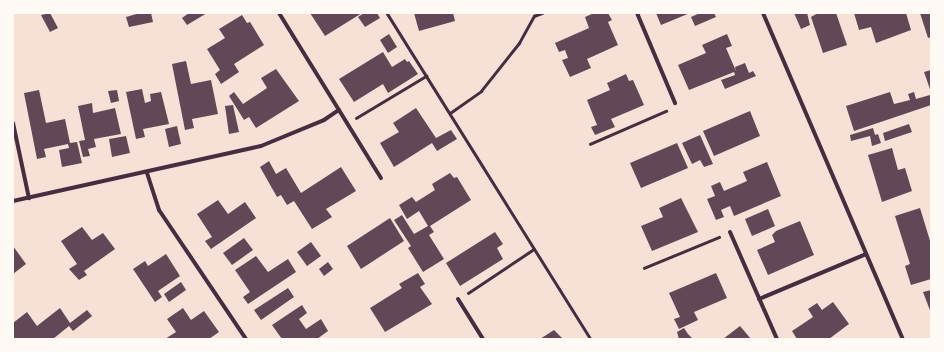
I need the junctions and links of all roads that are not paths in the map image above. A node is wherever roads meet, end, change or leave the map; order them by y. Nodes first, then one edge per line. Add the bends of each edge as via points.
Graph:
1 (279, 13) edge
2 (637, 13) edge
3 (763, 13) edge
4 (675, 103) road end
5 (339, 110) junction
6 (13, 123) edge
7 (147, 173) junction
8 (381, 178) dead end
9 (29, 198) junction
10 (13, 201) edge
11 (730, 232) road end
12 (866, 254) junction
13 (458, 299) road end
14 (759, 299) junction
15 (246, 339) edge
16 (483, 339) edge
17 (777, 339) edge
18 (903, 339) edge

1 - 5 street
2 - 4 street
3 - 12 street
5 - 7 street via 324,120 261,146
5 - 8 street
6 - 9 street
7 - 9 street
7 - 15 street via 159,210
9 - 10 street
11 - 14 street
12 - 14 street
12 - 18 street
13 - 16 street
14 - 17 street

